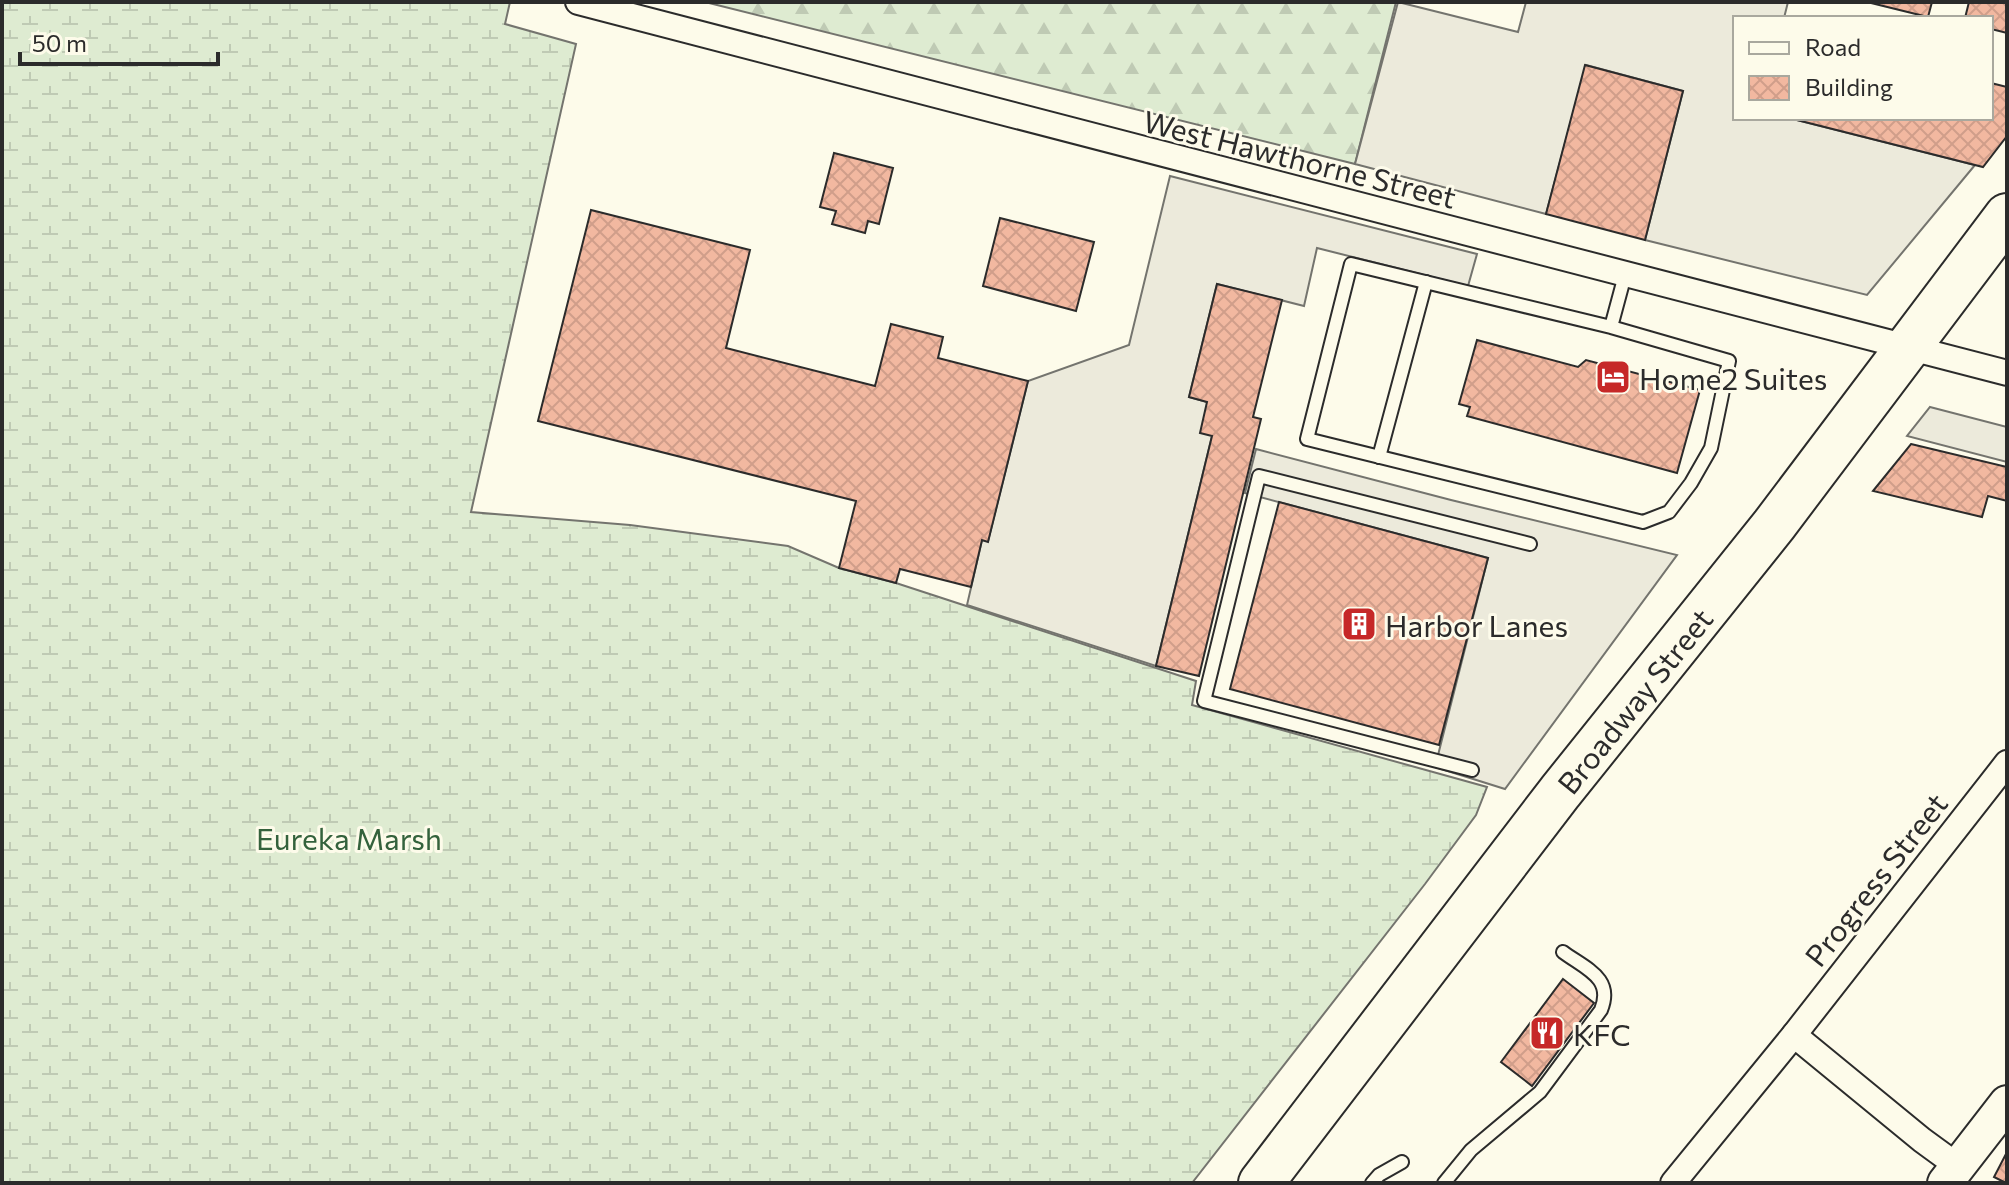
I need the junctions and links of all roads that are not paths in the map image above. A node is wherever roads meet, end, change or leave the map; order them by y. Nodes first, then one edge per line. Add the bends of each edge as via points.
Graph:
1 (578, 2) edge
2 (2007, 216) edge
3 (1625, 275) junction
4 (1426, 282) junction
5 (1611, 327) junction
6 (1910, 346) junction
7 (2007, 373) edge
8 (1379, 457) junction
9 (1530, 544) dead end
10 (2007, 763) edge
11 (1472, 770) dead end
12 (1563, 952) dead end
13 (1794, 1035) junction
14 (2007, 1103) edge
15 (1402, 1162) dead end
16 (1952, 1175) edge
17 (1261, 1183) edge
18 (1372, 1183) edge
19 (1444, 1183) edge
20 (1673, 1183) edge

1 - 3 street, West Hawthorne Street
2 - 6 highway, Broadway Street
3 - 5 lane
3 - 6 street, West Hawthorne Street
4 - 5 lane
4 - 8 lane
4 - 8 lane via 1351,264 1307,439
5 - 8 lane via 1729,361 1711,448 1669,512 1643,522
6 - 7 street, West Hawthorne Street
6 - 17 highway, Broadway Street
9 - 11 lane via 1259,476 1204,701
10 - 13 street, Progress Street
12 - 19 lane via 1606,987 1601,1010 1540,1092 1471,1150
13 - 16 street via 1922,1140
13 - 20 street, Progress Street
14 - 16 street
15 - 18 lane

